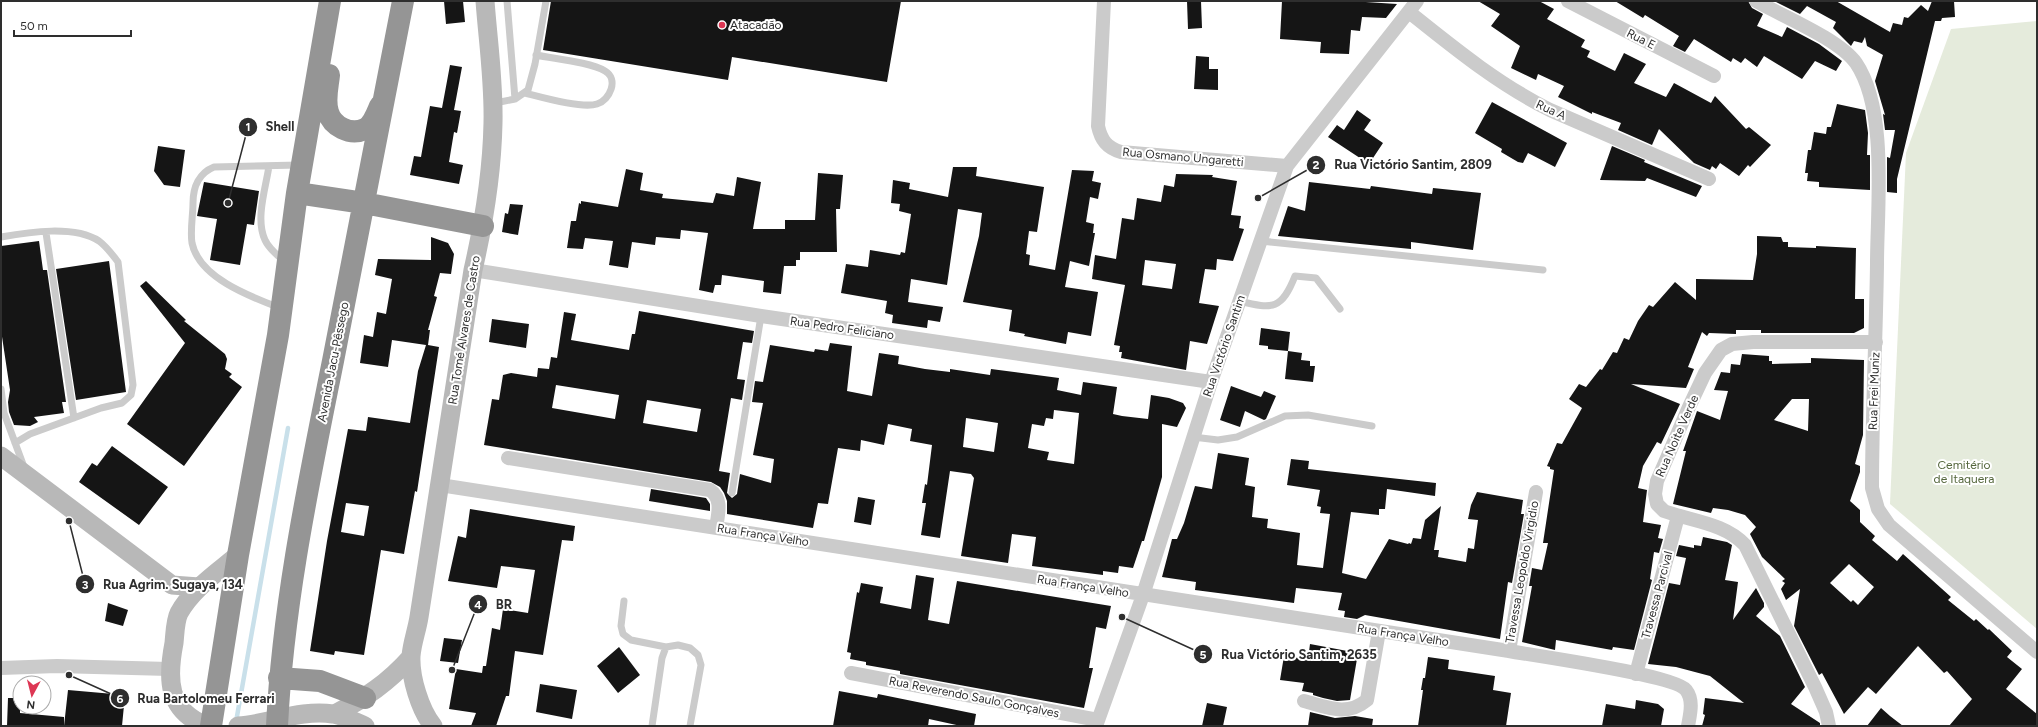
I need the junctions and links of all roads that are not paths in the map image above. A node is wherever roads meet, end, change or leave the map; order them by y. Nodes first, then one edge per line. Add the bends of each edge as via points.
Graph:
1 (330, 1) edge
2 (344, 1) edge
3 (403, 1) edge
4 (484, 1) edge
5 (507, 1) edge
6 (546, 1) edge
7 (1104, 1) edge
8 (1417, 1) edge
9 (1568, 1) edge
10 (1756, 1) edge
11 (1408, 12) junction
12 (536, 55) junction
13 (1714, 76) dead end
14 (386, 93) junction
15 (525, 93) junction
16 (515, 99) junction
17 (492, 104) junction
18 (301, 164) junction
19 (270, 166) junction
20 (1287, 166) junction
21 (1709, 179) dead end
22 (297, 193) junction
23 (364, 203) junction
24 (483, 226) junction
25 (46, 232) junction
26 (1, 237) edge
27 (1261, 241) junction
28 (287, 264) junction
29 (473, 270) junction
30 (1543, 270) dead end
31 (1240, 301) junction
32 (282, 309) junction
33 (1340, 309) dead end
34 (761, 316) junction
35 (1876, 342) junction
36 (1211, 382) junction
37 (1, 389) edge
38 (3, 413) edge
39 (74, 418) junction
40 (1372, 426) dead end
41 (1193, 437) junction
42 (15, 443) junction
43 (1, 456) edge
44 (508, 458) dead end
45 (26, 475) junction
46 (440, 485) junction
47 (1536, 492) dead end
48 (732, 493) dead end
49 (1678, 516) junction
50 (716, 528) junction
51 (238, 555) junction
52 (172, 585) junction
53 (199, 588) junction
54 (1143, 595) junction
55 (624, 601) dead end
56 (179, 613) junction
57 (1379, 631) junction
58 (666, 647) junction
59 (1509, 651) junction
60 (2037, 652) edge
61 (411, 657) junction
62 (1, 668) edge
63 (169, 668) junction
64 (851, 674) dead end
65 (1636, 674) junction
66 (280, 678) junction
67 (365, 698) junction
68 (1304, 701) dead end
69 (335, 714) junction
70 (277, 722) edge
71 (1097, 723) edge
72 (246, 725) edge
73 (207, 726) edge
74 (211, 726) edge
75 (365, 726) edge
76 (433, 726) edge
77 (652, 726) edge
78 (690, 726) edge
79 (1688, 726) edge
80 (1829, 726) edge

1 - 18 highway
2 - 14 highway via 326,96 327,110 336,126 343,129 366,128 378,112
3 - 14 highway, Avenida Jacu-Pêssego
4 - 17 main road, Rua Tomé Alvares de Castro
5 - 16 lane
6 - 12 lane
7 - 20 street, Rua Osmano Ungaretti via 1098,126 1100,135 1112,149 1121,152
8 - 11 street, Rua Victório Santim
9 - 13 street, Rua E
10 - 35 street, Rua Frei Muniz via 1843,50 1855,61 1865,79 1872,102 1878,168
11 - 20 street, Rua Victório Santim
11 - 21 street, Rua A via 1472,62 1525,97
12 - 15 lane via 531,82
12 - 15 lane via 594,66 605,71 611,77 610,94 597,105 583,105
14 - 23 highway, Avenida Jacu-Pêssego
15 - 16 lane
16 - 17 lane
17 - 24 main road, Rua Tomé Alvares de Castro via 489,178
18 - 19 lane
18 - 22 highway
19 - 28 lane via 262,210 264,239
19 - 32 lane via 214,167 205,170 198,178 193,200 192,243 201,262 211,273 250,296
20 - 27 street, Rua Victório Santim
22 - 23 highway
22 - 28 highway
23 - 24 highway
23 - 66 highway, Avenida Jacu-Pêssego via 287,606
24 - 29 main road, Rua Tomé Alvares de Castro
25 - 26 lane
25 - 39 lane
25 - 39 lane via 69,231 86,235 107,248 118,262 133,385 131,395 122,403
27 - 30 lane
27 - 31 street, Rua Victório Santim
28 - 32 highway
29 - 34 street, Rua Pedro Feliciano
29 - 46 main road, Rua Tomé Alvares de Castro
31 - 33 lane via 1259,306 1279,304 1287,296 1295,276 1305,276 1316,278
31 - 36 street, Rua Victório Santim
32 - 51 highway
34 - 36 street, Rua Pedro Feliciano
34 - 48 lane
35 - 49 street, Rua Noite Verde via 1753,342 1732,344 1721,350 1705,373 1657,481 1657,504 1664,511
35 - 60 street, Rua Frei Muniz via 1872,488 1878,509 1889,525
36 - 41 street, Rua Victório Santim
37 - 38 lane
38 - 42 lane
39 - 42 lane via 30,434
40 - 41 lane via 1300,415 1285,416 1237,437 1218,440
41 - 54 street, Rua Victório Santim
42 - 45 lane
43 - 45 main road
44 - 50 street via 710,490 719,502
45 - 52 main road
46 - 50 street, Rua França Velho
46 - 61 main road, Rua Tomé Alvares de Castro
47 - 59 street, Travessa Leopoldo Virgidio
49 - 65 street, Travessa Parcival
49 - 80 street, Rua Noite Verde via 1726,530 1737,536 1745,545 1815,687
50 - 54 street, Rua França Velho
51 - 53 main road
51 - 74 highway
52 - 53 main road
52 - 56 main road
53 - 56 main road
54 - 57 street, Rua França Velho
54 - 71 street, Rua Victório Santim
55 - 58 lane via 621,626 623,634 631,640
56 - 63 main road
57 - 59 street, Rua França Velho
57 - 68 street via 1367,700 1354,709 1335,709
58 - 77 lane via 662,658
58 - 78 lane via 678,645 690,648 698,655 700,665
59 - 65 street, Rua França Velho
61 - 67 main road via 399,671
61 - 76 main road, Rua Tomé Alvares de Castro via 420,703
62 - 63 street
63 - 73 main road via 172,695 181,709 196,722
64 - 71 street, Rua Reverendo Saulo Gonçalves
65 - 79 street, Rua França Velho via 1679,685 1686,691 1690,699
66 - 67 highway via 320,681
66 - 70 highway, Avenida Jacu-Pêssego
67 - 69 main road
69 - 70 main road via 305,713
69 - 75 main road
70 - 72 main road

